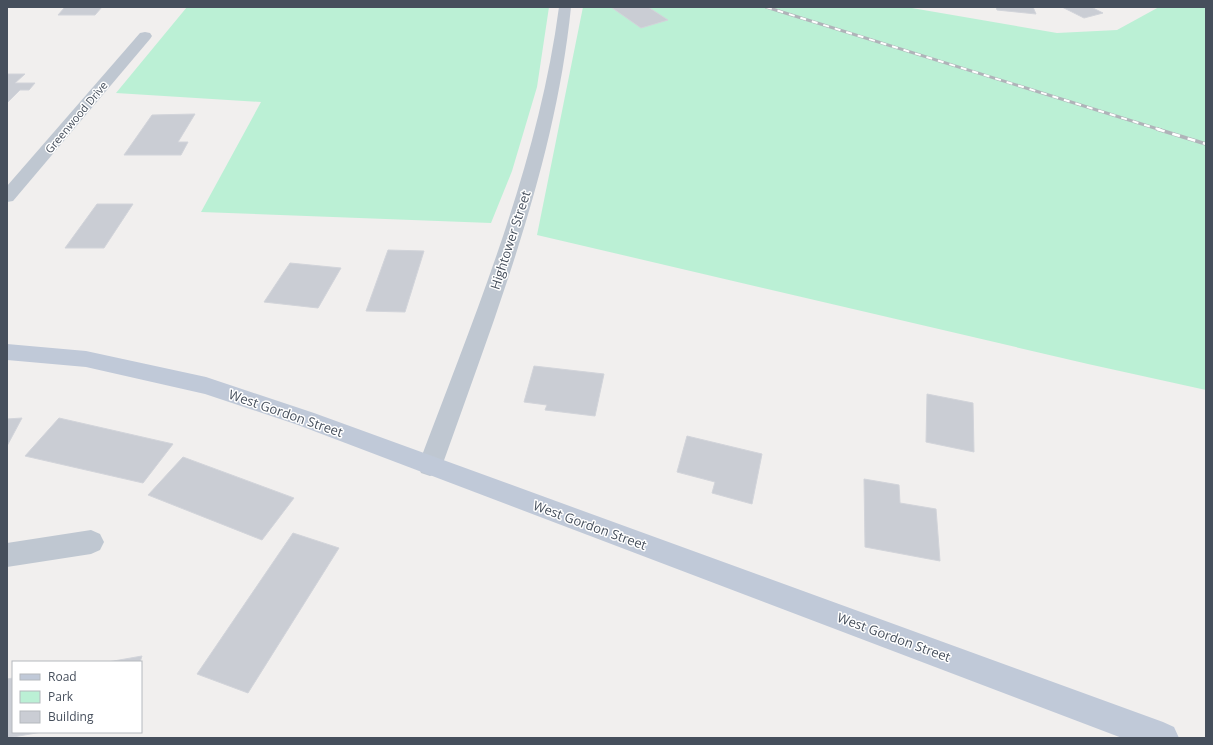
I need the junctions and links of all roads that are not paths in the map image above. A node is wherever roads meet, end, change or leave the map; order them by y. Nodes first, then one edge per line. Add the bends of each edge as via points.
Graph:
1 (565, 7) edge
2 (145, 36) dead end
3 (7, 197) edge
4 (7, 352) edge
5 (430, 466) junction
6 (91, 542) dead end
7 (7, 555) edge
8 (1163, 738) edge

1 - 5 street, Hightower Street via 560,51 539,147 501,272
2 - 3 street, Greenwood Drive
4 - 5 street, West Gordon Street via 86,359 206,386 306,419
5 - 8 street, West Gordon Street
6 - 7 street

